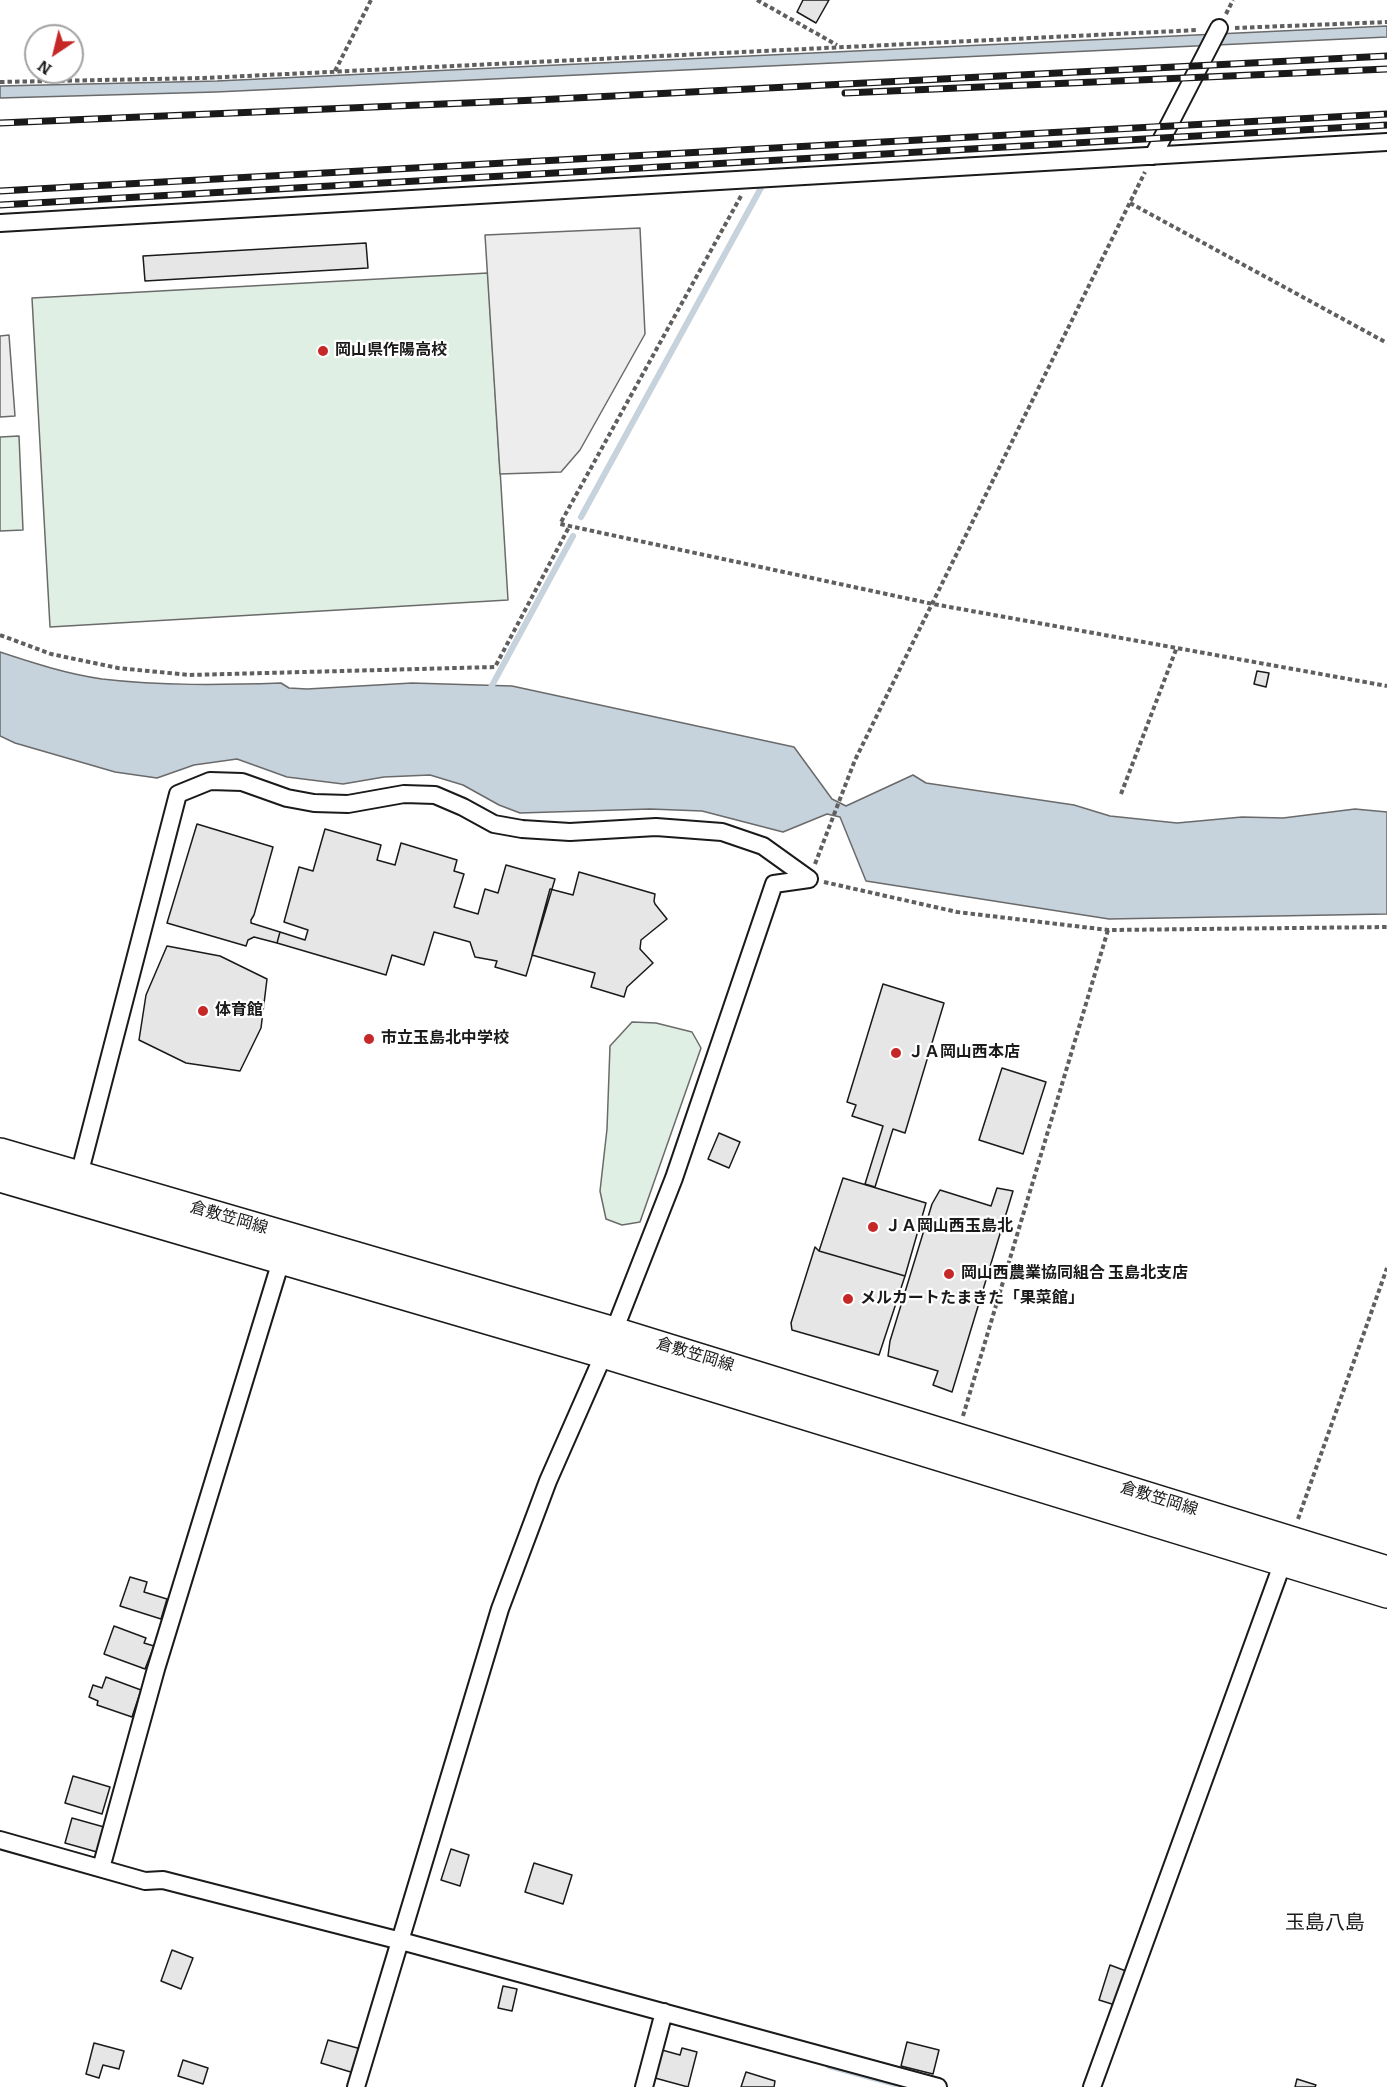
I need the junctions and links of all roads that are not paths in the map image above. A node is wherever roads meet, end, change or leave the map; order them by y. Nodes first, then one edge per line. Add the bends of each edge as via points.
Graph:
1 (1215, 36) road end
2 (1387, 142) edge
3 (1154, 156) junction
4 (0, 223) edge
5 (0, 1152) edge
6 (0, 1178) edge
7 (73, 1186) junction
8 (285, 1248) junction
9 (609, 1342) junction
10 (1286, 1551) junction
11 (1387, 1570) edge
12 (1387, 1594) edge
13 (0, 1840) edge
14 (101, 1869) junction
15 (401, 1941) junction
16 (663, 2012) junction
17 (892, 2081) edge
18 (356, 2087) edge
19 (644, 2087) edge
20 (938, 2087) edge
21 (1092, 2087) edge

1 - 3 street
2 - 3 street
3 - 4 street
5 - 7 main road, 倉敷笠岡線
6 - 7 main road, 倉敷笠岡線
7 - 8 main road, 倉敷笠岡線
7 - 9 street via 178,794 210,781 242,782 287,798 314,802 348,804 404,794 435,795 495,824 522,829 570,832 656,827 722,832 763,846 809,879 774,884 674,1178
8 - 9 main road, 倉敷笠岡線
8 - 14 street via 156,1669
9 - 10 main road, 倉敷笠岡線
9 - 10 main road, 倉敷笠岡線 via 957,1436
9 - 15 street via 548,1481 500,1609
10 - 11 main road, 倉敷笠岡線
10 - 12 main road, 倉敷笠岡線
10 - 21 street
13 - 14 street
14 - 15 street via 145,1881 163,1880
15 - 16 street
15 - 18 street
16 - 17 street
16 - 19 street
17 - 20 street

